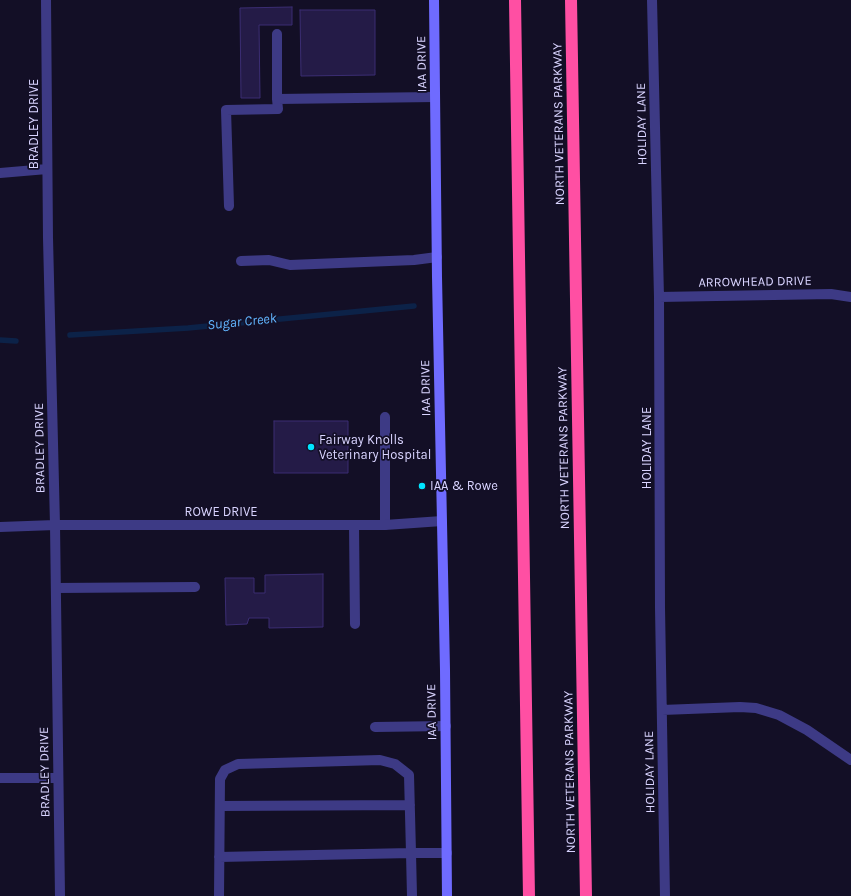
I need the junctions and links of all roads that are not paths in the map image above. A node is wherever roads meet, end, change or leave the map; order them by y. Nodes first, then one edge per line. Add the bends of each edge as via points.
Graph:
1 (46, 0) edge
2 (434, 0) edge
3 (515, 0) edge
4 (571, 0) edge
5 (652, 0) edge
6 (277, 34) dead end
7 (435, 97) junction
8 (277, 99) junction
9 (47, 169) junction
10 (0, 173) edge
11 (228, 206) dead end
12 (437, 257) junction
13 (241, 261) dead end
14 (659, 297) junction
15 (851, 297) edge
16 (385, 417) dead end
17 (442, 521) junction
18 (55, 525) junction
19 (354, 525) junction
20 (385, 525) junction
21 (0, 527) edge
22 (195, 587) dead end
23 (56, 588) junction
24 (355, 624) dead end
25 (662, 710) junction
26 (446, 726) junction
27 (375, 727) dead end
28 (851, 760) edge
29 (0, 778) edge
30 (58, 778) junction
31 (410, 805) junction
32 (220, 806) junction
33 (411, 852) junction
34 (447, 853) junction
35 (219, 857) junction
36 (60, 896) edge
37 (219, 896) edge
38 (412, 896) edge
39 (447, 896) edge
40 (529, 896) edge
41 (586, 896) edge
42 (665, 896) edge

1 - 9 street, BRADLEY DRIVE
2 - 7 street, IAA DRIVE
3 - 40 highway
4 - 41 highway, NORTH VETERANS PARKWAY
5 - 14 street, HOLIDAY LANE
6 - 8 street
7 - 8 street
7 - 12 street, IAA DRIVE
8 - 11 street via 278,109 226,110
9 - 10 street
9 - 18 street, BRADLEY DRIVE
12 - 13 street via 290,265 269,260
12 - 17 street, IAA DRIVE
14 - 15 street, ARROWHEAD DRIVE via 831,294
14 - 25 street, HOLIDAY LANE
16 - 20 street
17 - 20 street, ROWE DRIVE
17 - 26 street, IAA DRIVE
18 - 19 street, ROWE DRIVE
18 - 21 street, ROWE DRIVE
18 - 23 street, BRADLEY DRIVE
19 - 20 street, ROWE DRIVE
19 - 24 street
22 - 23 street
23 - 30 street, BRADLEY DRIVE
25 - 28 street via 756,708 778,715 807,730
25 - 42 street, HOLIDAY LANE
26 - 27 street
26 - 34 street, IAA DRIVE
29 - 30 street
30 - 36 street, BRADLEY DRIVE
31 - 32 street
31 - 32 street via 409,775 395,764 380,760 238,764 225,770 220,779
31 - 33 street
32 - 35 street
33 - 34 street
33 - 35 street
33 - 38 street
34 - 39 street, IAA DRIVE
35 - 37 street

